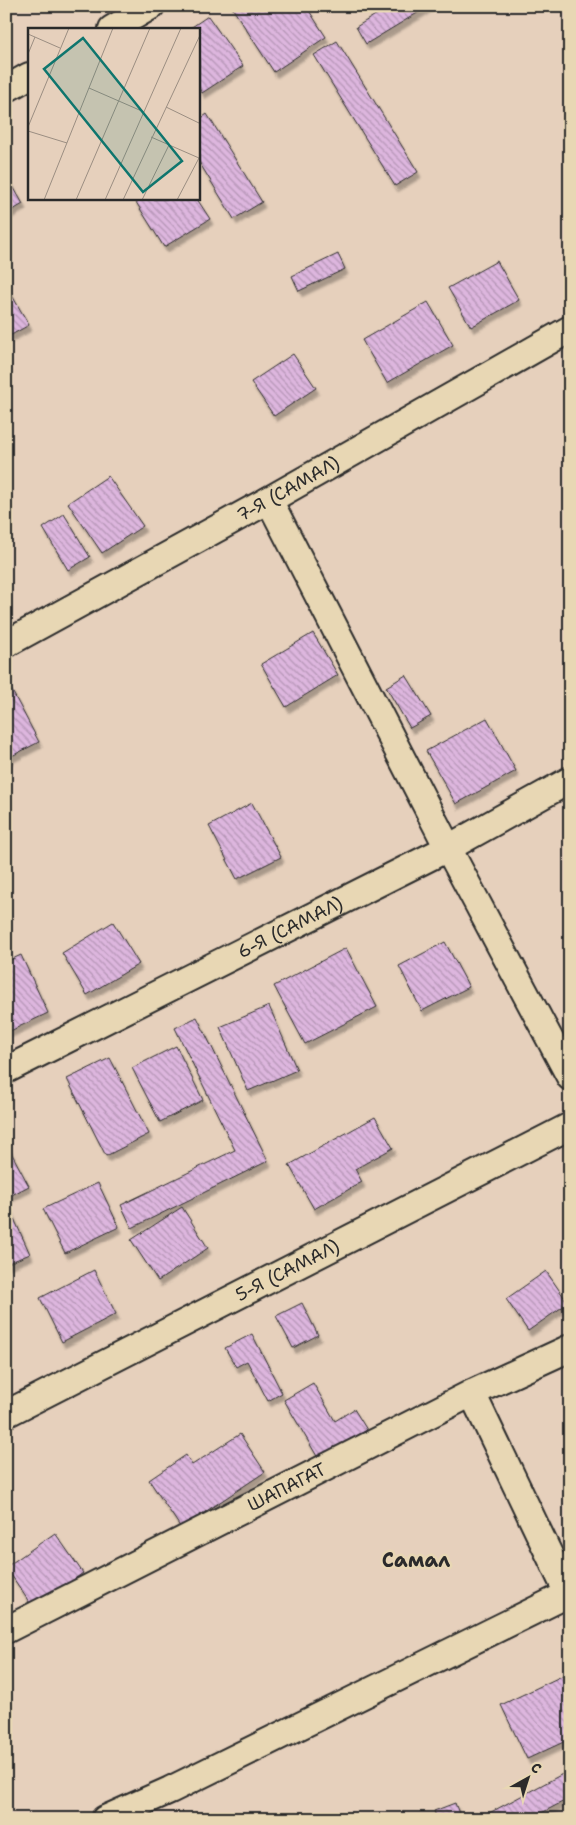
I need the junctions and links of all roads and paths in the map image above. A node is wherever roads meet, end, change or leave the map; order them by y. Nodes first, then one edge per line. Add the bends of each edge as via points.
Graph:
1 (151, 6) edge
2 (114, 28) edge
3 (28, 77) edge
4 (6, 89) edge
5 (570, 329) edge
6 (269, 500) junction
7 (6, 644) edge
8 (570, 780) edge
9 (448, 848) junction
10 (6, 1070) edge
11 (570, 1077) edge
12 (570, 1126) edge
13 (570, 1348) edge
14 (472, 1393) junction
15 (6, 1414) edge
16 (569, 1596) edge
17 (6, 1630) edge
18 (105, 1819) edge

1 - 2 street
3 - 4 street
5 - 6 street, 7-Я (САМАЛ)
6 - 7 street, 7-Я (САМАЛ)
6 - 9 street
8 - 9 street, 6-Я (САМАЛ)
9 - 10 street, 6-Я (САМАЛ)
9 - 11 street
12 - 15 street, 5-Я (САМАЛ)
13 - 14 street, ШАПАГАТ
14 - 16 street
14 - 17 street, ШАПАГАТ
16 - 18 street

